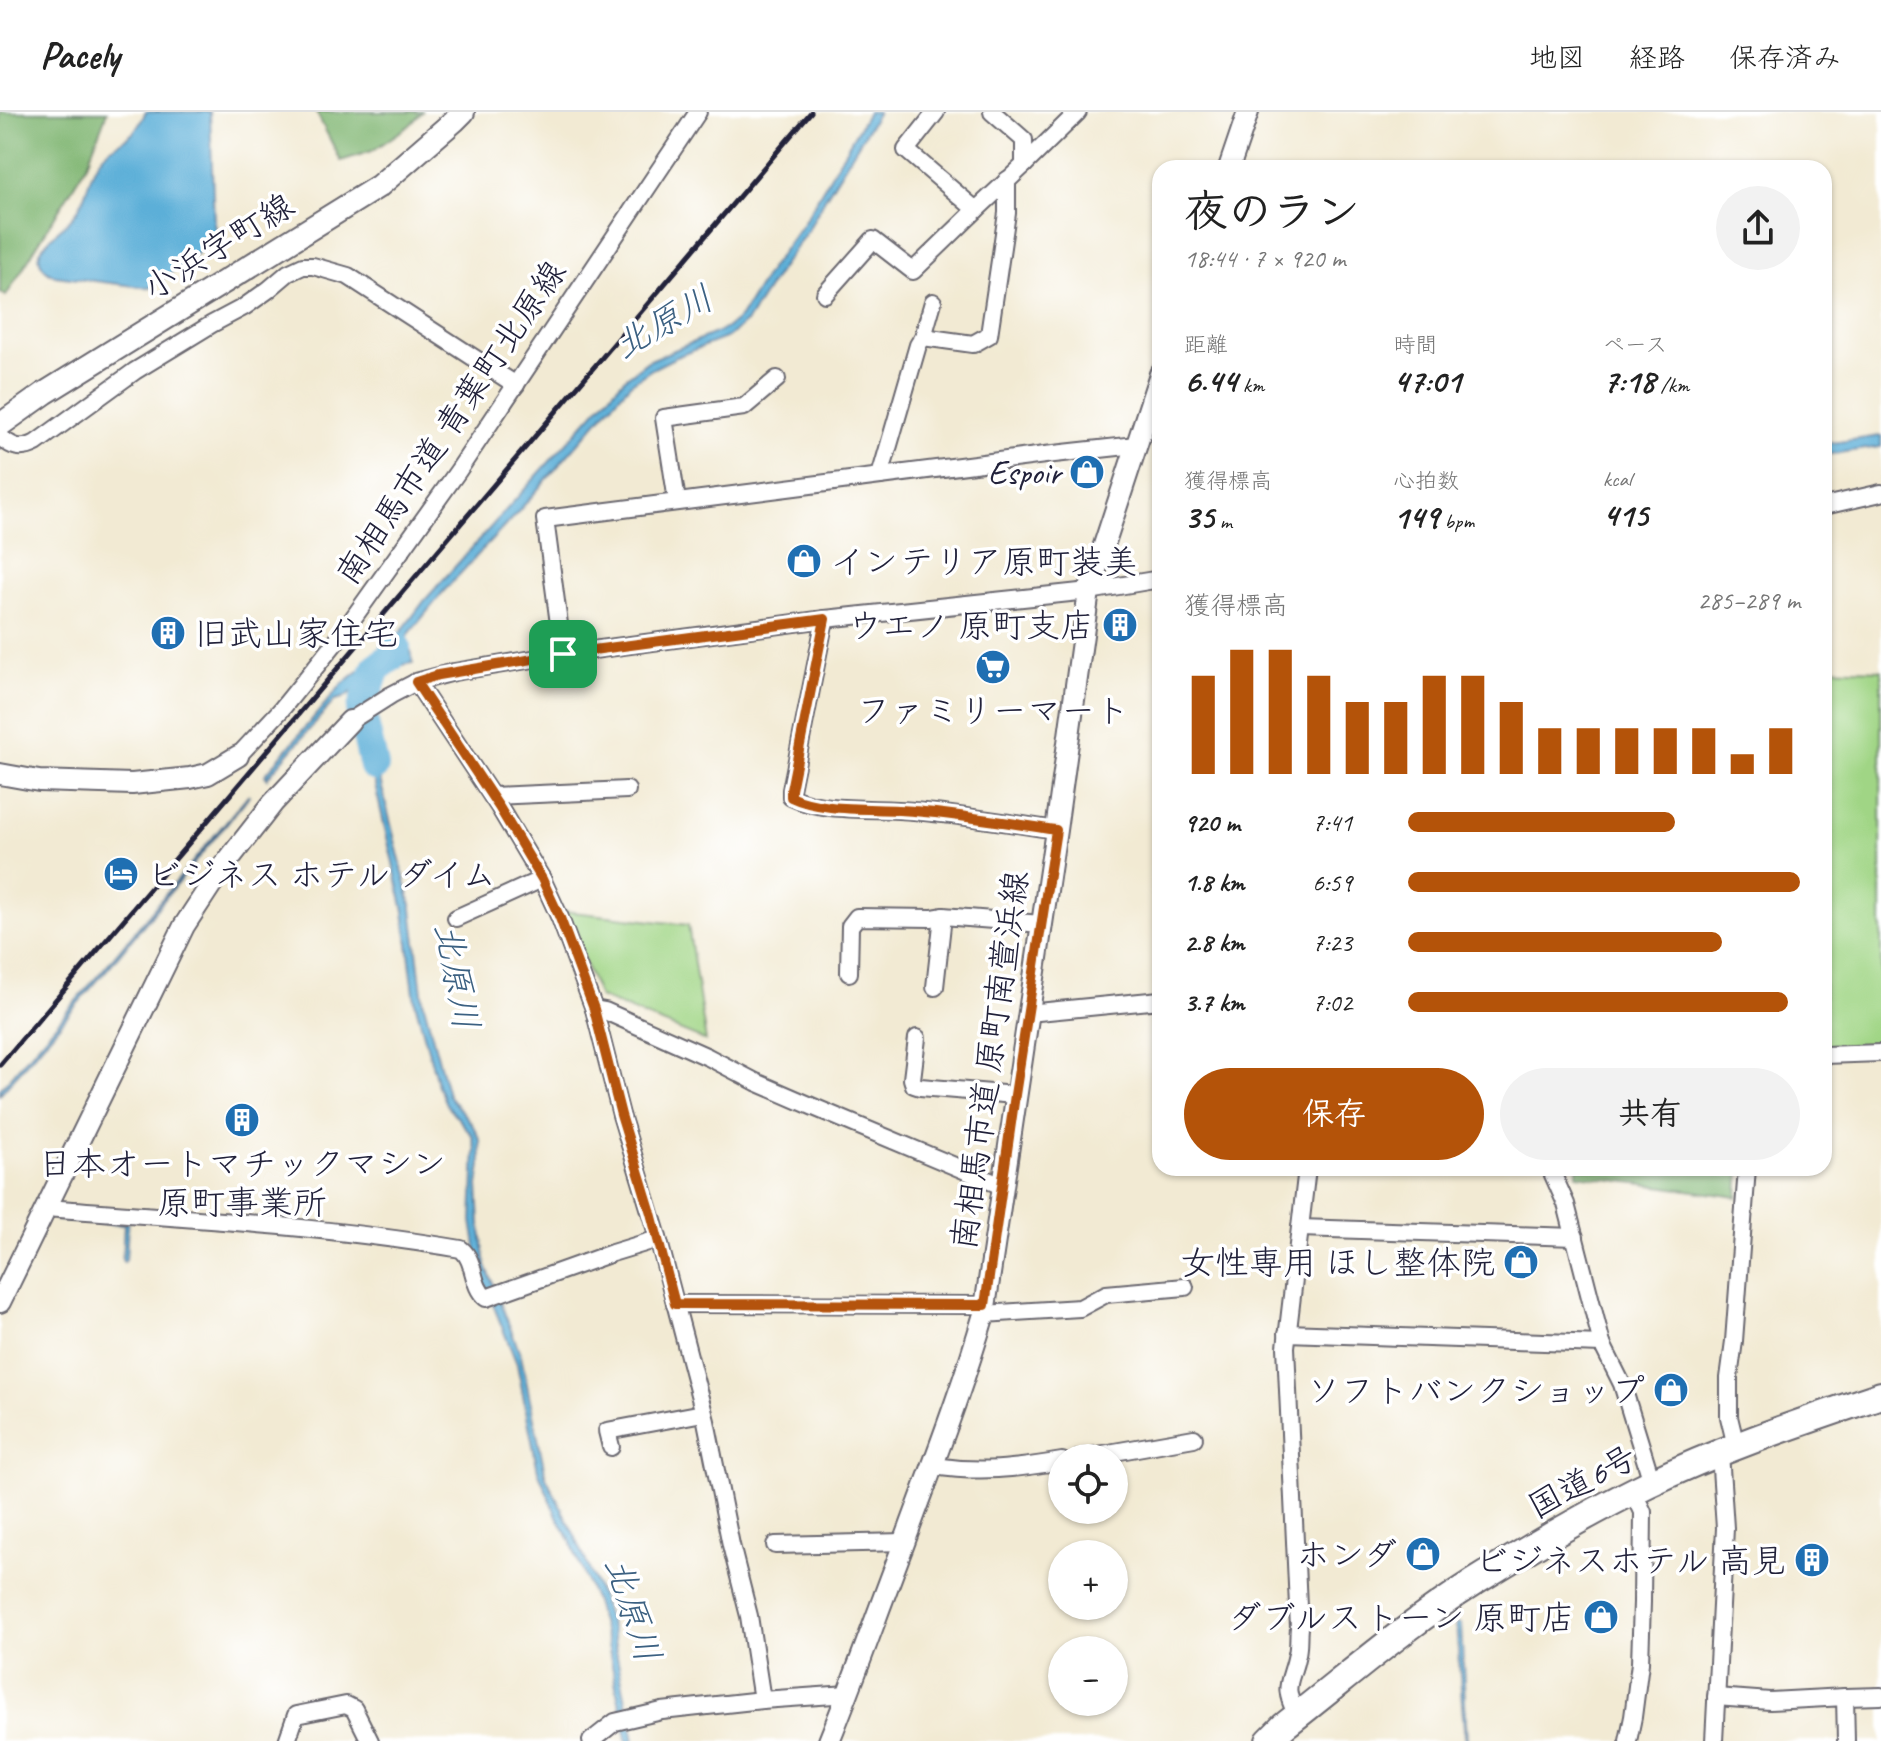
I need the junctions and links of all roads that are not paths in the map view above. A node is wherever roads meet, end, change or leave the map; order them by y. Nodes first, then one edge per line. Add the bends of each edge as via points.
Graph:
1 (463, 112) edge
2 (698, 112) edge
3 (936, 112) edge
4 (992, 112) edge
5 (1078, 112) edge
6 (1248, 112) edge
7 (1232, 160) edge
8 (1024, 165) junction
9 (1007, 180) junction
10 (976, 210) junction
11 (289, 242) junction
12 (296, 269) junction
13 (825, 294) dead end
14 (933, 302) dead end
15 (923, 337) junction
16 (777, 379) dead end
17 (516, 385) junction
18 (1152, 398) edge
19 (0, 425) edge
20 (0, 437) edge
21 (1136, 445) junction
22 (880, 476) junction
23 (1881, 493) edge
24 (677, 501) junction
25 (1832, 504) edge
26 (1152, 580) edge
27 (1089, 591) junction
28 (825, 619) junction
29 (563, 654) junction
30 (416, 682) junction
31 (350, 721) joint
32 (238, 756) joint
33 (0, 774) edge
34 (627, 790) dead end
35 (492, 796) junction
36 (1056, 830) junction
37 (542, 879) junction
38 (943, 916) junction
39 (456, 918) dead end
40 (1042, 924) junction
41 (849, 973) dead end
42 (935, 987) dead end
43 (1152, 1001) edge
44 (594, 1009) junction
45 (1028, 1013) junction
46 (917, 1038) dead end
47 (1881, 1053) edge
48 (1832, 1055) edge
49 (1015, 1095) junction
50 (1306, 1176) edge
51 (1554, 1176) edge
52 (1746, 1176) edge
53 (1002, 1186) junction
54 (46, 1208) junction
55 (1300, 1228) junction
56 (1575, 1237) junction
57 (658, 1239) junction
58 (1185, 1287) dead end
59 (0, 1302) edge
60 (675, 1304) junction
61 (984, 1309) junction
62 (1287, 1333) junction
63 (1602, 1344) junction
64 (1881, 1395) edge
65 (703, 1413) junction
66 (1194, 1438) dead end
67 (611, 1447) dead end
68 (1128, 1450) edge
69 (1728, 1450) junction
70 (1048, 1463) edge
71 (933, 1466) junction
72 (1642, 1487) junction
73 (904, 1542) junction
74 (775, 1545) dead end
75 (848, 1694) junction
76 (1881, 1696) edge
77 (1716, 1697) junction
78 (1845, 1697) junction
79 (762, 1700) junction
80 (1282, 1732) edge
81 (287, 1741) edge
82 (370, 1741) edge
83 (591, 1741) edge
84 (829, 1741) edge
85 (1628, 1741) edge
86 (1714, 1741) edge
87 (1846, 1741) edge

1 - 11 main road, 小浜字町線 via 379,186
2 - 17 street, 南相馬市道 青葉町北原線
3 - 10 street via 906,150
4 - 8 street via 1024,140
5 - 8 street
6 - 7 street
8 - 9 street
9 - 10 street
9 - 15 street via 989,335 973,344
10 - 13 street via 913,271 873,240
11 - 12 street
11 - 19 main road, 小浜字町線
12 - 17 street via 313,266 348,276
12 - 20 street via 244,307 135,371 36,443 11,447
14 - 15 street
15 - 22 street
16 - 24 street via 744,407 664,418
17 - 32 street, 南相馬市道 青葉町北原線 via 339,638
18 - 21 street, 南相馬市道 原町南萱浜線
21 - 22 street
21 - 27 street, 南相馬市道 原町南萱浜線
22 - 24 street
23 - 25 street
24 - 29 street via 545,519
26 - 27 street
27 - 28 street
27 - 36 street, 南相馬市道 原町南萱浜線
28 - 29 street
28 - 36 street via 791,797 834,807 910,810
29 - 30 street
30 - 31 street
30 - 35 street
31 - 54 street via 273,803 184,926
32 - 33 street via 208,774 132,784
34 - 35 street
35 - 37 street
36 - 40 street, 南相馬市道 原町南萱浜線
37 - 39 street
37 - 44 street
38 - 40 street
38 - 41 street via 857,917 850,926
38 - 42 street
40 - 45 street, 南相馬市道 原町南萱浜線
43 - 45 street
44 - 53 street
44 - 57 street
45 - 49 street, 南相馬市道 原町南萱浜線
46 - 49 street via 914,1085
47 - 48 street
49 - 53 street, 南相馬市道 原町南萱浜線
50 - 55 street
51 - 56 street
52 - 69 street
53 - 61 street, 南相馬市道 原町南萱浜線
54 - 57 street via 331,1231 461,1249 480,1293 493,1296
54 - 59 street
55 - 56 street
55 - 62 street
56 - 63 street
57 - 60 street
58 - 61 street via 1106,1294 1080,1308
60 - 61 street
60 - 65 street
61 - 71 street, 南相馬市道 原町南萱浜線
62 - 63 street
62 - 80 street via 1299,1628
63 - 72 street via 1622,1384
64 - 69 highway, 国道6号
65 - 67 street via 607,1431
65 - 79 street via 749,1616
66 - 68 street
69 - 72 highway, 国道6号
69 - 77 street
70 - 71 street via 997,1471
71 - 73 street, 南相馬市道 原町南萱浜線
72 - 80 highway, 国道6号 via 1471,1584 1401,1633
72 - 85 street via 1640,1663
73 - 74 street
73 - 75 street, 南相馬市道 原町南萱浜線
75 - 79 street
75 - 84 street, 南相馬市道 原町南萱浜線
76 - 78 street
77 - 78 street
77 - 86 street
78 - 87 street
79 - 83 street via 637,1716 615,1722
81 - 82 street via 296,1715 346,1705 354,1709

